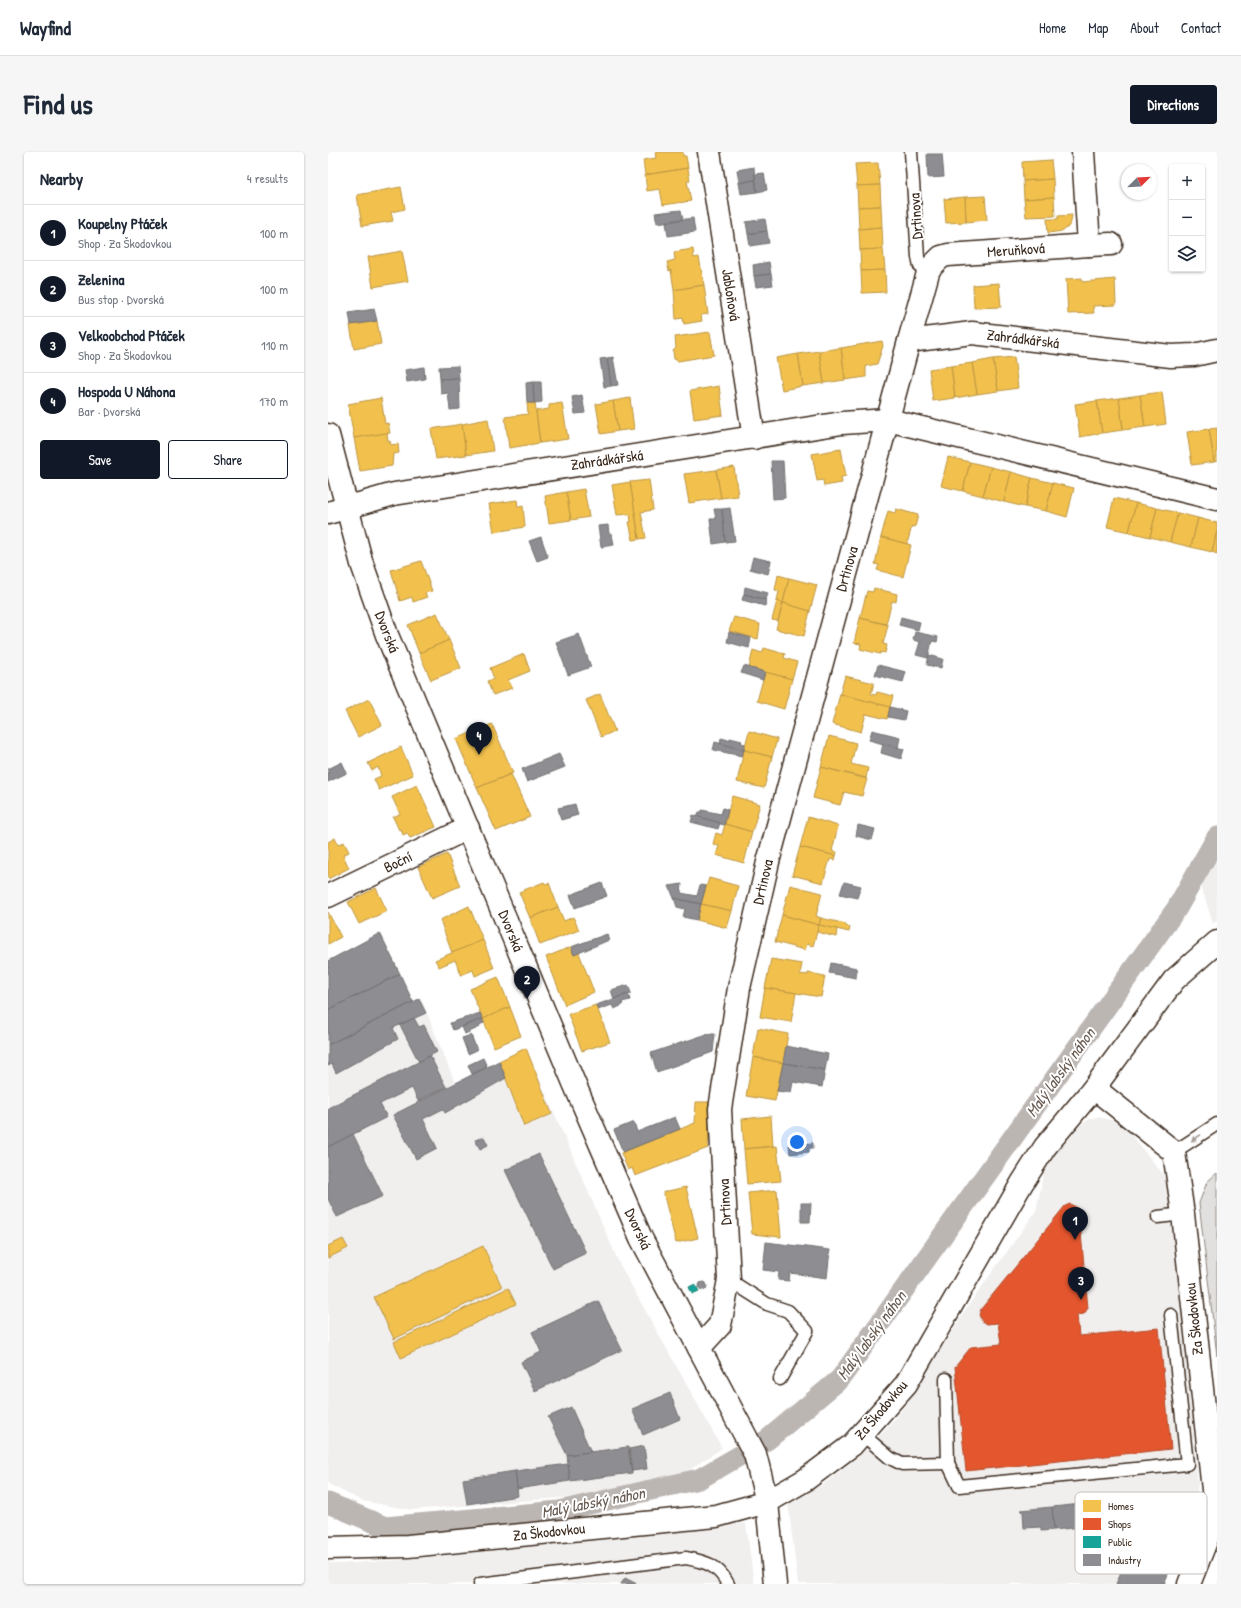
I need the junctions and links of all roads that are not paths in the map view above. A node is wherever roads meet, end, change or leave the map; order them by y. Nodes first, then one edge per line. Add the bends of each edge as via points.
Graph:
1 (709, 152) edge
2 (911, 152) edge
3 (1083, 152) edge
4 (1110, 244) dead end
5 (1089, 245) junction
6 (927, 278) junction
7 (908, 341) junction
8 (1217, 350) edge
9 (888, 420) junction
10 (328, 435) edge
11 (754, 438) junction
12 (1217, 499) edge
13 (337, 510) edge
14 (468, 828) junction
15 (328, 896) edge
16 (1217, 942) edge
17 (1094, 1088) junction
18 (1217, 1124) edge
19 (1174, 1152) junction
20 (1183, 1214) junction
21 (1158, 1216) dead end
22 (729, 1280) junction
23 (1172, 1315) dead end
24 (699, 1348) junction
25 (780, 1379) dead end
26 (946, 1379) dead end
27 (862, 1434) junction
28 (948, 1463) junction
29 (767, 1502) junction
30 (1207, 1539) edge
31 (328, 1548) edge
32 (1193, 1574) edge
33 (480, 1584) edge
34 (728, 1584) edge
35 (775, 1584) edge
36 (1189, 1584) edge

1 - 11 street, Jabloňová
2 - 6 lane, Drtinova via 918,257
3 - 5 street
4 - 5 street, Meruňková
5 - 6 street, Meruňková via 948,255 935,262 929,269
6 - 7 street, Meruňková
7 - 8 street, Zahrádkářská via 972,333 1171,356
7 - 9 street
9 - 11 street, Zahrádkářská via 842,423
9 - 12 street, Zahrádkářská
9 - 22 street, Drtinova via 768,862 739,988 720,1109
10 - 13 street, Dvorská
11 - 13 street, Zahrádkářská via 394,494
13 - 14 street, Dvorská via 362,564 387,635
14 - 15 street, Boční
14 - 24 street, Dvorská via 641,1238
16 - 17 street, Za Škodovkou via 1174,980
17 - 19 street
17 - 27 street, Za Škodovkou via 1033,1165 906,1384
18 -> 19 lane
19 - 20 street, Za Škodovkou
20 - 21 lane
20 - 30 street, Za Škodovkou via 1214,1499
22 - 24 street, Drtinova via 720,1324
22 - 25 lane via 767,1304 788,1311 807,1331
23 - 28 lane via 1187,1464 959,1486
24 - 29 street, Dvorská via 754,1454
26 - 28 lane
27 - 28 lane via 890,1458 902,1464
27 - 29 street, Za Škodovkou via 852,1445 805,1480
29 - 31 street, Za Škodovkou via 716,1516 408,1546
29 - 35 street
32 - 36 street, Za Škodovkou
33 - 34 lane via 686,1558 709,1563

